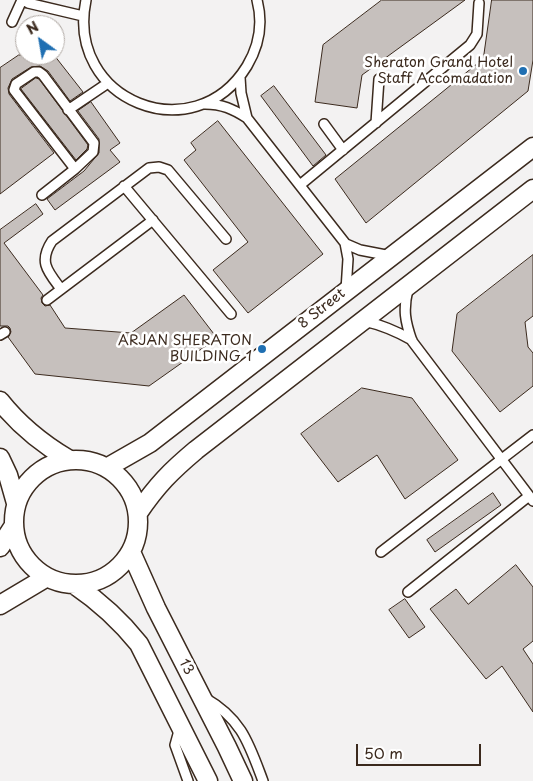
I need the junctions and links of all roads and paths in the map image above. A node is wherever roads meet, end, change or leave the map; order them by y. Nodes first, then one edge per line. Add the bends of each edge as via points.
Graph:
1 (22, 0) edge
2 (86, 0) edge
3 (257, 0) edge
4 (479, 3) dead end
5 (83, 16) junction
6 (12, 22) dead end
7 (240, 76) junction
8 (379, 79) dead end
9 (108, 83) junction
10 (203, 104) junction
11 (68, 110) junction
12 (247, 118) junction
13 (376, 123) junction
14 (324, 124) dead end
15 (533, 147) edge
16 (343, 150) junction
17 (75, 169) junction
18 (300, 185) junction
19 (124, 186) junction
20 (533, 189) edge
21 (42, 195) dead end
22 (153, 220) junction
23 (226, 239) dead end
24 (346, 244) junction
25 (392, 256) junction
26 (408, 286) junction
27 (61, 290) junction
28 (346, 290) junction
29 (47, 300) dead end
30 (231, 314) dead end
31 (364, 321) junction
32 (412, 340) junction
33 (0, 401) edge
34 (533, 435) edge
35 (0, 458) edge
36 (68, 459) junction
37 (501, 460) junction
38 (108, 467) junction
39 (531, 498) edge
40 (16, 503) junction
41 (138, 513) junction
42 (13, 527) junction
43 (0, 547) edge
44 (131, 552) junction
45 (381, 552) dead end
46 (47, 577) junction
47 (75, 584) junction
48 (408, 592) dead end
49 (0, 605) edge
50 (201, 695) junction
51 (181, 724) junction
52 (188, 781) edge
53 (208, 781) edge
54 (243, 781) edge
55 (263, 781) edge

1 - 5 lane
1 - 6 lane
2 - 5 lane
3 - 7 lane via 259,34 253,57
4 - 13 lane via 477,34 470,45
5 - 9 lane via 88,52
7 - 10 lane via 224,92
7 - 12 lane
8 - 13 lane
9 - 10 lane via 139,104 157,108 172,110
9 - 11 lane
10 - 12 lane via 219,104
11 - 17 lane via 91,138 95,148
11 - 17 lane via 39,72 29,74 14,86 15,93
12 - 18 lane
13 - 16 lane
14 - 16 lane
15 - 25 street, 8 Street
16 - 18 lane
17 - 21 lane
18 - 24 lane
19 - 22 lane
19 - 23 lane via 149,168 168,170
19 - 27 lane via 52,241 46,250 47,270
20 - 26 street
22 - 27 lane
22 - 30 lane
24 - 25 lane
24 - 28 lane
25 - 28 street, 8 Street
26 - 31 street
26 - 32 lane via 404,305
27 - 29 lane
28 - 38 street, 8 Street via 150,443
31 - 32 lane via 397,331
31 - 41 street via 196,450 169,473
32 - 37 lane
33 - 36 street via 33,436
34 - 37 lane
35 - 40 street
36 - 38 street via 88,460
36 - 40 street via 50,464 35,474
37 - 39 lane
37 - 45 lane
38 - 41 street via 123,479 133,495
39 - 48 lane
40 - 42 street
41 - 44 street via 138,533
42 - 43 street
42 - 46 street via 18,547 30,565
44 - 47 street via 108,576
44 - 50 street, 13
46 - 47 street
46 - 49 street
47 - 51 street via 124,624 139,644
50 - 54 street, 13
50 - 55 lane via 215,703 239,726 248,740
51 - 52 lane via 175,745
51 - 53 street

